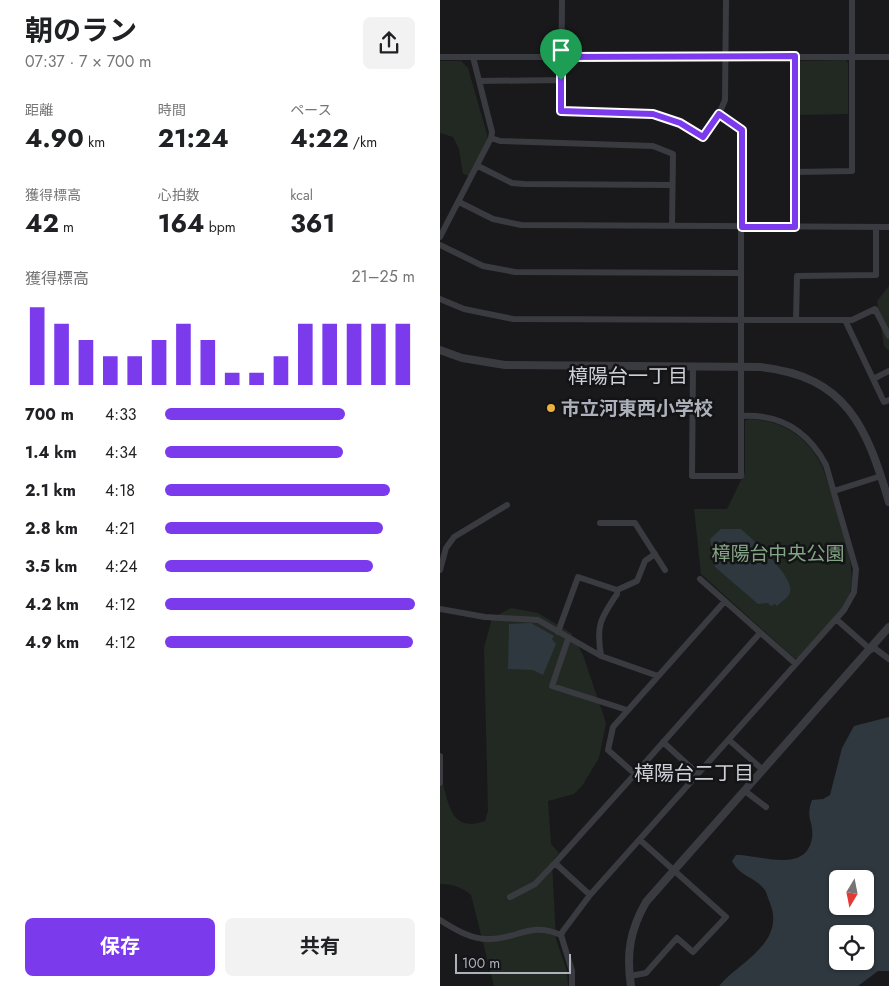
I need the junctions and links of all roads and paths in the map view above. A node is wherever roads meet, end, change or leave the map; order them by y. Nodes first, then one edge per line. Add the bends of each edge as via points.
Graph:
1 (562, 0) edge
2 (726, 0) edge
3 (852, 0) edge
4 (795, 56) junction
5 (473, 57) junction
6 (561, 57) junction
7 (726, 57) junction
8 (852, 57) junction
9 (889, 57) edge
10 (440, 58) edge
11 (561, 80) junction
12 (479, 81) junction
13 (719, 114) junction
14 (492, 138) junction
15 (478, 166) junction
16 (795, 172) junction
17 (672, 185) junction
18 (459, 202) junction
19 (672, 225) junction
20 (742, 227) junction
21 (795, 227) junction
22 (876, 227) junction
23 (889, 227) edge
24 (440, 237) edge
25 (440, 245) edge
26 (741, 273) junction
27 (440, 299) edge
28 (741, 320) junction
29 (796, 320) junction
30 (845, 320) junction
31 (889, 336) edge
32 (440, 350) edge
33 (693, 366) junction
34 (741, 366) junction
35 (889, 372) edge
36 (873, 379) junction
37 (889, 400) edge
38 (742, 416) junction
39 (882, 476) junction
40 (834, 491) junction
41 (889, 502) edge
42 (507, 505) dead end
43 (600, 524) dead end
44 (654, 554) junction
45 (440, 570) edge
46 (665, 570) dead end
47 (700, 579) dead end
48 (617, 590) junction
49 (725, 601) junction
50 (440, 609) edge
51 (836, 620) junction
52 (889, 627) edge
53 (558, 632) junction
54 (760, 633) junction
55 (568, 639) junction
56 (872, 648) junction
57 (601, 656) junction
58 (889, 659) edge
59 (796, 664) junction
60 (658, 676) junction
61 (627, 710) junction
62 (729, 740) junction
63 (663, 742) junction
64 (440, 756) edge
65 (763, 770) junction
66 (634, 774) junction
67 (698, 774) junction
68 (440, 783) edge
69 (745, 791) junction
70 (766, 807) dead end
71 (640, 840) junction
72 (555, 863) junction
73 (674, 870) junction
74 (590, 895) junction
75 (510, 898) dead end
76 (440, 920) edge
77 (561, 935) junction
78 (630, 976) junction
79 (572, 986) edge
80 (631, 986) edge

1 - 6 street
2 - 7 street
3 - 8 street
4 - 7 street
4 - 8 street
4 - 16 street
5 - 6 street
5 - 10 street
5 - 12 street
6 - 7 street
6 - 11 street
7 - 13 street via 725,100
8 - 9 street
8 - 16 street via 852,172
11 - 12 street
11 - 13 street via 561,111 653,114 680,123 703,137
12 - 14 street
13 - 20 street via 742,130
14 - 15 street
14 - 17 street via 500,141 653,146 673,154
15 - 17 street via 512,183
15 - 18 street
16 - 21 street
17 - 19 street
18 - 19 street via 493,219 520,225
18 - 24 street
19 - 20 street
20 - 21 street
20 - 26 street
21 - 22 street
22 - 23 street
22 - 29 street via 876,275 797,276
25 - 26 street via 483,266 515,272
26 - 28 street
27 - 28 street via 464,309 513,320
28 - 29 street
28 - 34 street
29 - 30 street
30 - 31 street via 852,320 875,308
30 - 36 street
32 - 33 street via 462,358 505,365
33 - 34 street
33 - 38 street via 692,476 742,476
34 - 38 street
34 - 39 street via 793,372 839,399 863,428
35 - 36 street
36 - 37 street via 884,402
38 - 40 street via 759,415 793,426 807,438 826,465
39 - 40 street
39 - 41 street
40 - 51 street via 856,569 854,592
42 - 45 street via 454,537 446,548
43 - 44 street via 635,523
44 - 46 street
44 - 48 street via 645,561 637,581
47 - 49 street
48 - 53 street via 578,577
48 - 57 street via 599,624
49 - 54 street
49 - 60 street
50 - 53 street via 485,617 529,618
51 - 56 street
51 - 59 street
52 - 56 street
53 - 55 street
54 - 59 street
54 - 63 street
55 - 57 street
55 - 61 street via 552,686
56 - 58 street
56 - 65 street
57 - 60 street
59 - 62 street
60 - 61 street
61 - 66 street via 613,727 608,750
62 - 65 street
62 - 67 street
63 - 66 street
63 - 67 street
64 - 68 street
65 - 69 street
66 - 72 street
67 - 71 street
69 - 70 street
69 - 73 street
71 - 73 street
71 - 74 street
72 - 74 street
72 - 75 street via 535,884
73 - 78 street via 646,902 635,924 628,952
73 - 78 street via 726,917 693,952 677,938 646,973
74 - 77 street
76 - 77 street via 472,937 489,940 527,930 547,930
77 - 79 street via 572,971
78 - 80 street

